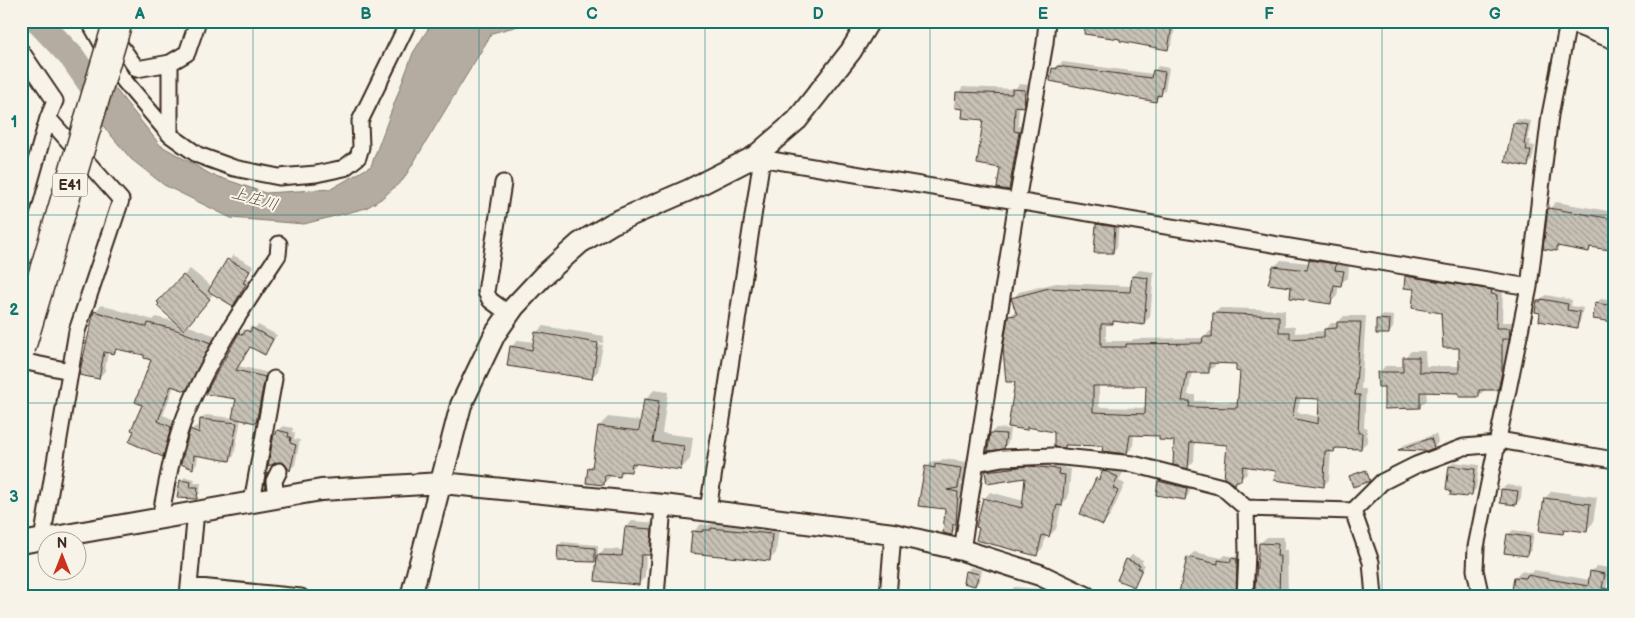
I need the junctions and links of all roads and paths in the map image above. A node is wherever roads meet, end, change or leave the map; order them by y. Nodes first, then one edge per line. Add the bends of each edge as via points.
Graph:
1 (89, 21) edge
2 (105, 21) edge
3 (118, 21) edge
4 (198, 21) edge
5 (409, 21) edge
6 (868, 21) edge
7 (1047, 21) edge
8 (1567, 22) edge
9 (1614, 40) edge
10 (21, 51) edge
11 (170, 63) junction
12 (48, 118) junction
13 (170, 134) junction
14 (758, 157) junction
15 (503, 183) dead end
16 (1017, 201) junction
17 (21, 214) edge
18 (279, 244) dead end
19 (1529, 287) junction
20 (21, 308) edge
21 (509, 314) junction
22 (26, 356) edge
23 (70, 370) junction
24 (274, 379) dead end
25 (1498, 442) junction
26 (1614, 460) edge
27 (976, 463) junction
28 (279, 471) dead end
29 (442, 483) junction
30 (276, 497) junction
31 (252, 502) junction
32 (663, 505) junction
33 (1246, 508) junction
34 (708, 510) junction
35 (196, 511) junction
36 (1354, 511) junction
37 (160, 518) junction
38 (44, 530) edge
39 (88, 531) edge
40 (893, 534) junction
41 (38, 541) edge
42 (21, 543) edge
43 (962, 550) junction
44 (189, 592) edge
45 (301, 597) edge
46 (411, 597) edge
47 (656, 597) edge
48 (888, 597) edge
49 (1086, 597) edge
50 (1245, 597) edge
51 (1374, 597) edge
52 (1482, 597) edge

1 - 13 street via 121,77
2 - 11 street via 137,68
2 - 20 highway, E41
3 - 22 highway, E41, bridge
4 - 11 street via 187,53
5 - 13 street via 360,121 358,157 344,168 279,177 234,168 198,155
6 - 14 street via 851,51 798,120
7 - 16 street via 1046,43
8 - 9 street
8 - 19 street via 1550,115
10 - 12 street via 55,101
11 - 13 street
12 - 17 street
12 - 23 street via 121,200 78,331
14 - 16 street
14 - 21 street via 613,224 580,243 544,275
14 - 34 street
15 - 21 street via 486,292 490,300
16 - 19 street
16 - 27 street
18 - 37 street via 278,255 210,362 186,414
19 - 25 street
21 - 29 street via 495,334 461,405
22 - 23 street
23 - 38 street
24 - 31 street
25 - 26 street
25 - 36 street via 1464,447 1416,465 1382,482
25 - 52 street via 1476,546 1475,570
27 - 33 street via 1002,458 1053,456 1133,464 1222,488
27 - 43 street
28 - 30 street via 274,482
29 - 30 street via 321,490
29 - 32 street
29 - 46 street
30 - 31 street
31 - 35 street
32 - 34 street
32 - 47 street
33 - 36 street
33 - 50 street
34 - 40 street
35 - 37 street
35 - 44 street
36 - 51 street via 1371,562
37 - 39 street
40 - 43 street
40 - 48 street
41 - 42 street
43 - 49 street via 1040,575
44 - 45 street

